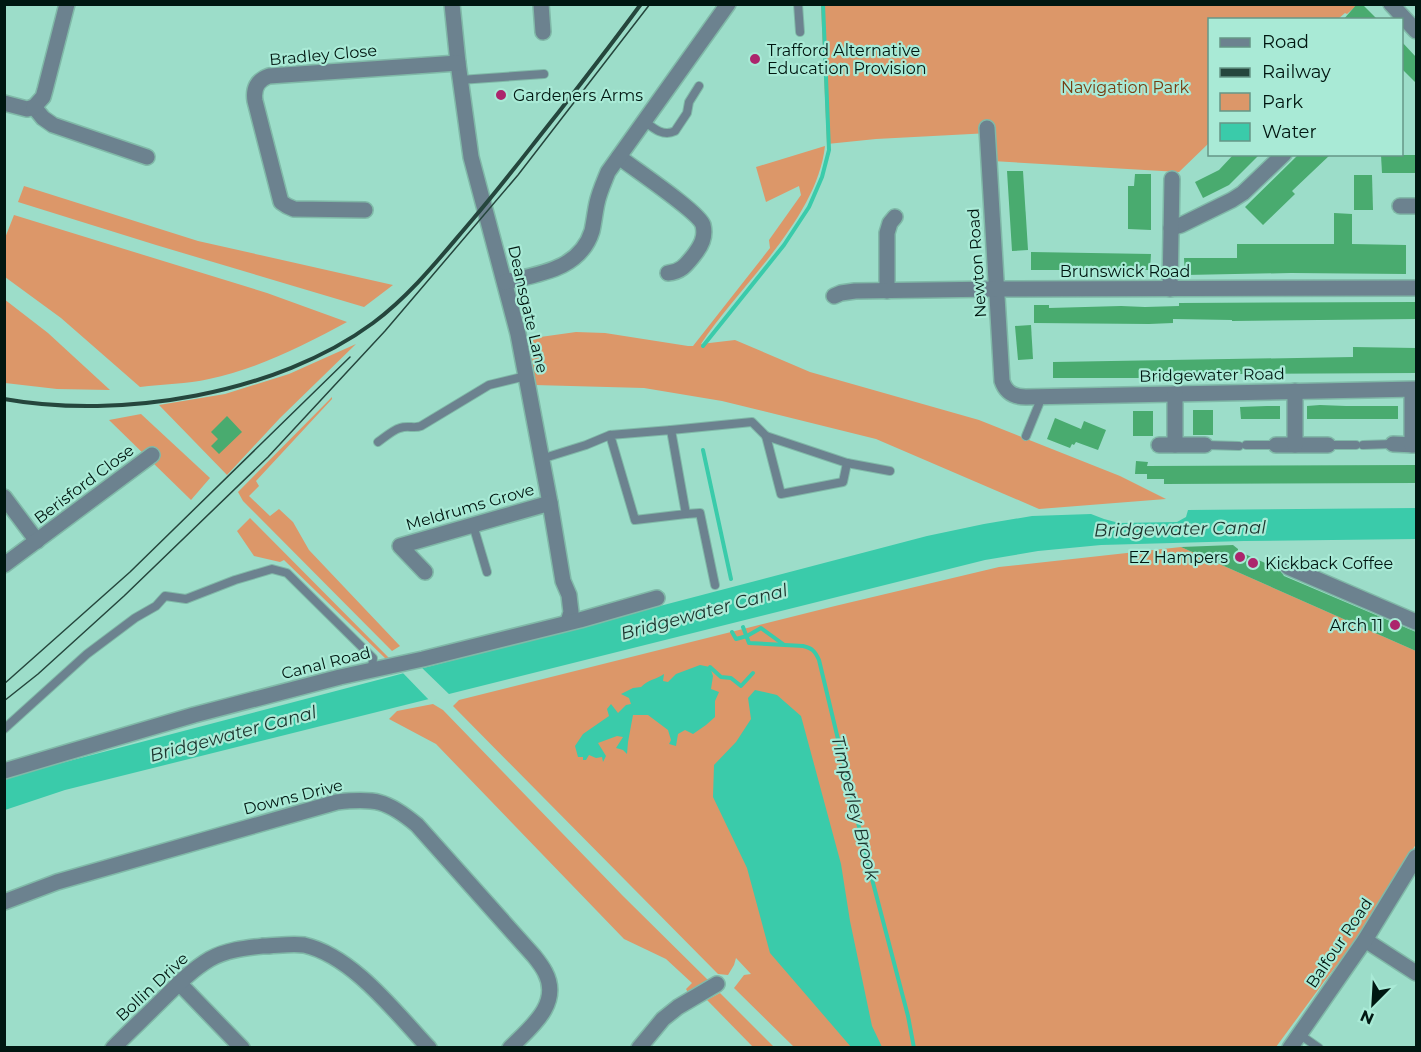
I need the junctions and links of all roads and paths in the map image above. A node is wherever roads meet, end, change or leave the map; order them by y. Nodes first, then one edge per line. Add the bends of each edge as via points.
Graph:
1 (68, 4) edge
2 (452, 4) edge
3 (541, 4) edge
4 (728, 4) edge
5 (798, 4) edge
6 (1391, 4) edge
7 (1416, 31) edge
8 (543, 32) dead end
9 (800, 32) dead end
10 (458, 63) junction
11 (544, 74) dead end
12 (460, 80) junction
13 (699, 87) dead end
14 (4, 103) edge
15 (34, 107) junction
16 (644, 121) junction
17 (987, 128) dead end
18 (1282, 156) edge
19 (147, 157) dead end
20 (619, 157) junction
21 (1172, 179) dead end
22 (1400, 206) dead end
23 (1416, 206) edge
24 (365, 210) dead end
25 (895, 217) dead end
26 (1171, 228) junction
27 (668, 273) dead end
28 (505, 282) junction
29 (1416, 288) edge
30 (997, 289) junction
31 (1170, 289) junction
32 (886, 291) junction
33 (834, 296) dead end
34 (526, 376) junction
35 (1414, 390) edge
36 (1295, 391) junction
37 (1010, 393) joint
38 (1175, 394) junction
39 (1038, 397) junction
40 (672, 430) junction
41 (610, 435) junction
42 (766, 436) junction
43 (1026, 436) dead end
44 (378, 442) dead end
45 (1393, 444) joint
46 (1160, 445) dead end
47 (1175, 445) junction
48 (1205, 445) joint
49 (1276, 445) joint
50 (1295, 445) junction
51 (1328, 445) joint
52 (1414, 445) edge
53 (152, 455) dead end
54 (542, 459) junction
55 (847, 463) junction
56 (890, 471) dead end
57 (4, 497) edge
58 (550, 503) junction
59 (686, 514) junction
60 (473, 525) junction
61 (37, 541) junction
62 (4, 565) edge
63 (1288, 567) dead end
64 (425, 572) dead end
65 (487, 572) dead end
66 (715, 585) dead end
67 (657, 598) dead end
68 (568, 622) junction
69 (1416, 622) edge
70 (372, 670) junction
71 (4, 729) edge
72 (4, 771) edge
73 (1416, 857) edge
74 (4, 902) edge
75 (1365, 940) junction
76 (1416, 973) edge
77 (179, 983) junction
78 (717, 984) dead end
79 (1294, 1041) edge
80 (113, 1047) edge
81 (242, 1047) edge
82 (429, 1047) edge
83 (510, 1047) edge
84 (639, 1047) edge
85 (1319, 1047) edge

1 - 15 street via 45,90
2 - 10 street, Deansgate Lane
3 - 8 street
4 - 16 street
5 - 9 lane
6 - 7 street
10 - 12 street, Deansgate Lane
10 - 24 street, Bradley Close via 269,76 256,85 255,101 282,202 294,208
11 - 12 lane
12 - 28 street, Deansgate Lane via 472,165
13 - 16 lane via 675,131 667,134
14 - 15 street
15 - 19 street via 52,124
16 - 20 street
17 - 30 street, Newton Road
18 - 26 street via 1243,193
20 - 27 street via 702,223 700,248 682,269
20 - 28 street via 605,179 590,236 578,255 557,269
21 - 26 street
22 - 23 street
25 - 32 street via 887,233
26 - 31 street
28 - 34 street, Deansgate Lane
29 - 31 street, Brunswick Road
30 - 31 street, Brunswick Road
30 - 32 street, Brunswick Road
30 - 37 street, Newton Road via 1002,381
32 - 33 street, Brunswick Road
34 - 44 lane via 489,384 421,426 399,428
34 - 54 street, Deansgate Lane
35 - 36 street, Bridgewater Road
35 - 52 street
36 - 38 street, Bridgewater Road
36 - 50 street
37 - 39 street, Bridgewater Road
38 - 39 street, Bridgewater Road
38 - 47 street
39 - 43 lane via 1039,404
40 - 41 lane
40 - 42 lane via 752,422
40 - 59 lane
41 - 54 lane
41 - 59 lane via 635,520
42 - 55 lane
42 - 55 lane via 781,494 843,482
45 - 51 lane
45 - 52 street
46 - 47 street
47 - 48 street
48 - 49 lane
49 - 50 street
50 - 51 street
53 - 61 street, Berisford Close
54 - 58 street, Deansgate Lane
55 - 56 lane
57 - 61 street
58 - 60 street, Meldrums Grove
58 - 68 street, Deansgate Lane via 570,604
59 - 66 lane via 700,513
60 - 64 street, Meldrums Grove via 400,546
60 - 65 lane
61 - 62 street, Berisford Close
63 - 69 street
67 - 68 street, Canal Road
68 - 70 street, Canal Road
70 - 71 lane via 373,658 287,573 272,568 186,599 165,596 87,654
70 - 72 street, Canal Road via 194,715
73 - 75 street, Balfour Road
74 - 83 street, Downs Drive via 57,882 337,802 361,799 384,803 417,825 546,973 550,988 544,1011
75 - 76 street
75 - 79 street, Balfour Road
77 - 80 street, Bollin Drive
77 - 81 street
77 - 82 street, Bollin Drive via 224,953 301,945 331,957 368,983
78 - 84 street via 663,1019
79 - 85 lane

